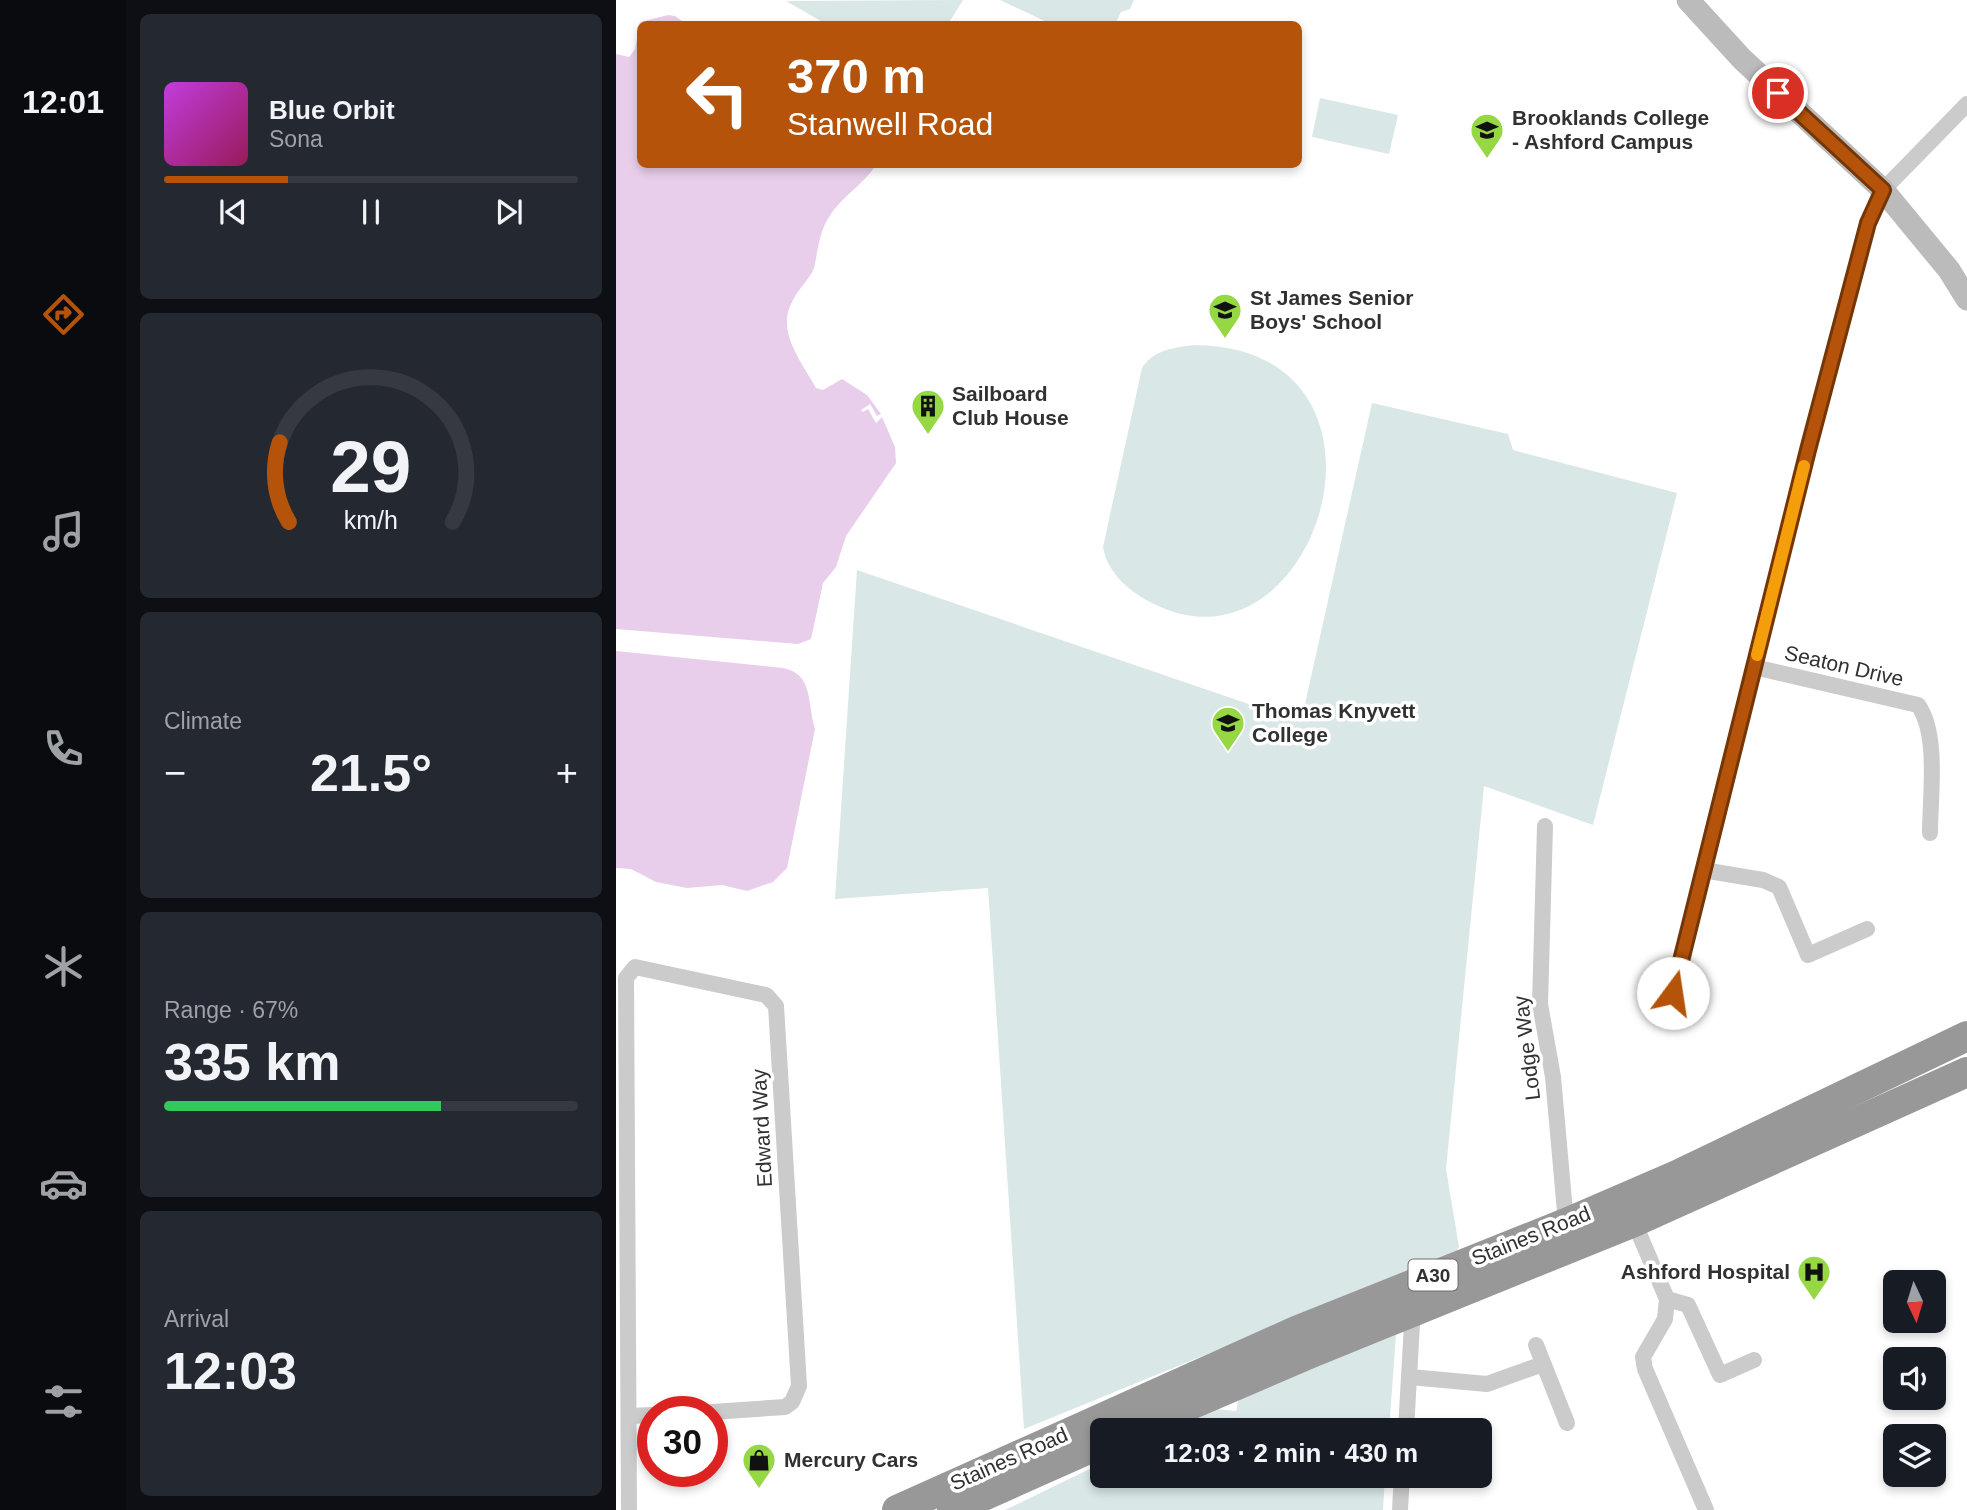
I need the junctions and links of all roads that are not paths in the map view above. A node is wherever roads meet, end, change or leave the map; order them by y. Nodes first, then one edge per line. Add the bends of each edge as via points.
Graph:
1 (1688, 0) edge
2 (1967, 104) edge
3 (1883, 190) junction
4 (1967, 299) edge
5 (1754, 667) junction
6 (1545, 826) dead end
7 (1930, 834) dead end
8 (1703, 870) junction
9 (1867, 929) dead end
10 (1673, 993) dead end
11 (1967, 1036) edge
12 (1967, 1072) edge
13 (1566, 1223) junction
14 (1634, 1223) junction
15 (1667, 1299) junction
16 (1409, 1313) junction
17 (1536, 1345) dead end
18 (1754, 1360) dead end
19 (1543, 1364) junction
20 (1410, 1377) junction
21 (728, 1412) edge
22 (629, 1416) junction
23 (637, 1416) edge
24 (1160, 1418) edge
25 (1407, 1418) edge
26 (1567, 1423) dead end
27 (1090, 1448) edge
28 (1401, 1488) edge
29 (629, 1510) edge
30 (897, 1510) edge
31 (952, 1510) edge
32 (1400, 1510) edge
33 (1706, 1510) edge

1 - 3 main road via 1742,59
2 - 3 street
3 - 4 main road
3 - 5 street via 1868,223
5 - 7 street, Seaton Drive via 1918,705 1928,717
5 - 8 street
6 - 13 street, Lodge Way via 1540,1004 1553,1077
8 - 9 street via 1779,887 1808,955
8 - 10 street
11 - 13 highway, Staines Road / A30 via 1751,1142
12 - 14 highway, Staines Road / A30
13 - 30 highway, Staines Road / A30 via 1296,1331
14 - 15 street
14 - 16 highway, Staines Road / A30
15 - 18 street via 1688,1304 1720,1375
15 - 33 street via 1665,1319 1643,1357 1645,1369
16 - 20 street
16 - 24 highway, Staines Road / A30
17 - 19 street
19 - 20 street via 1487,1384
19 - 26 street
20 - 25 street
21 - 22 street, Edward Way via 776,1410 792,1402 799,1386 776,1006 766,995 640,967 630,969 626,978
22 - 23 street
22 - 29 street
27 - 31 highway, Staines Road
28 - 32 street

